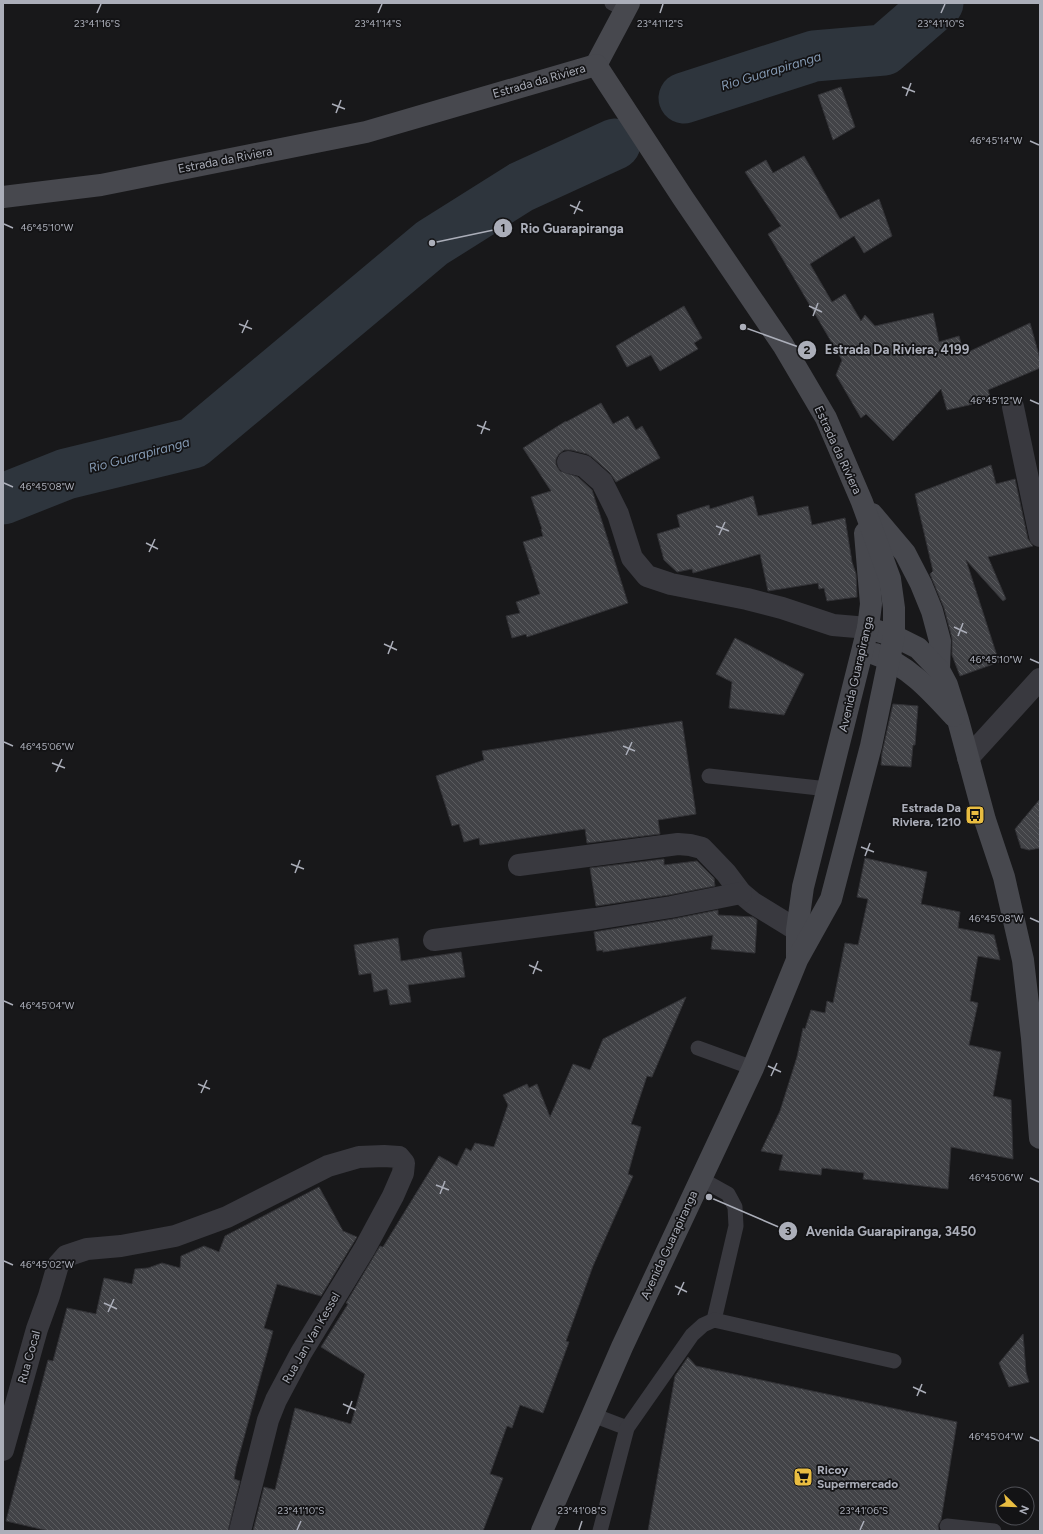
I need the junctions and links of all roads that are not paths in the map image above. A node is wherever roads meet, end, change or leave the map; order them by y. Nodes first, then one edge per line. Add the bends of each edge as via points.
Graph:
1 (622, 5) edge
2 (596, 65) junction
3 (3, 196) edge
4 (1013, 407) dead end
5 (568, 462) dead end
6 (862, 502) junction
7 (1040, 536) edge
8 (833, 625) junction
9 (868, 628) junction
10 (894, 636) junction
11 (863, 650) junction
12 (888, 658) junction
13 (939, 670) junction
14 (1040, 679) edge
15 (958, 720) junction
16 (968, 758) junction
17 (709, 776) dead end
18 (828, 789) junction
19 (519, 865) dead end
20 (741, 893) junction
21 (796, 930) junction
22 (434, 940) dead end
23 (796, 960) junction
24 (698, 1048) dead end
25 (753, 1068) junction
26 (1040, 1138) edge
27 (399, 1157) joint
28 (701, 1179) junction
29 (714, 1320) junction
30 (894, 1361) dead end
31 (593, 1415) junction
32 (627, 1428) junction
33 (3, 1450) edge
34 (947, 1526) dead end
35 (240, 1531) edge
36 (542, 1531) edge
37 (600, 1531) edge
38 (994, 1531) edge

1 - 2 main road
2 - 3 main road, Estrada da Riviera via 366,132 101,185
2 - 6 main road, Estrada da Riviera via 783,345 826,418
4 - 7 street
5 - 8 street via 584,466 602,482 618,514 632,558 647,576 671,584 775,606
6 - 9 main road, Avenida Guarapiranga via 871,604
6 - 10 main road, Avenida Guarapiranga via 890,579
6 - 13 main road via 905,553 921,584 940,641
8 - 9 street
8 - 11 street
9 - 10 main road
9 - 11 main road, Avenida Guarapiranga
10 - 12 main road, Avenida Guarapiranga
10 - 13 main road via 918,648
11 - 12 main road
11 - 18 main road, Avenida Guarapiranga
12 - 15 main road via 919,680
12 - 23 main road, Avenida Guarapiranga via 871,746 831,899
13 - 15 main road via 947,685
14 - 16 street
15 - 16 main road
16 - 26 main road via 1004,877 1023,960
17 - 18 lane
18 - 21 main road, Avenida Guarapiranga via 803,887
19 - 20 street via 678,844 690,845 702,848
20 - 21 street
20 - 22 street via 595,919
21 - 23 main road, Avenida Guarapiranga
23 - 25 main road, Avenida Guarapiranga
24 - 25 lane
25 - 28 main road, Avenida Guarapiranga
27 - 33 street, Rua Cocal via 359,1157 328,1166 227,1217 175,1236 121,1246 87,1249 66,1256 58,1265 37,1329
27 - 35 street, Rua Jan Van Kessel via 404,1163 403,1173 393,1196 276,1400 268,1420
28 - 29 lane via 728,1194 735,1207 736,1226
28 - 31 main road, Avenida Guarapiranga
29 - 30 lane
29 - 32 lane via 703,1325 692,1335
31 - 32 lane
31 - 36 main road, Avenida Guarapiranga
32 - 37 lane
34 - 38 lane

